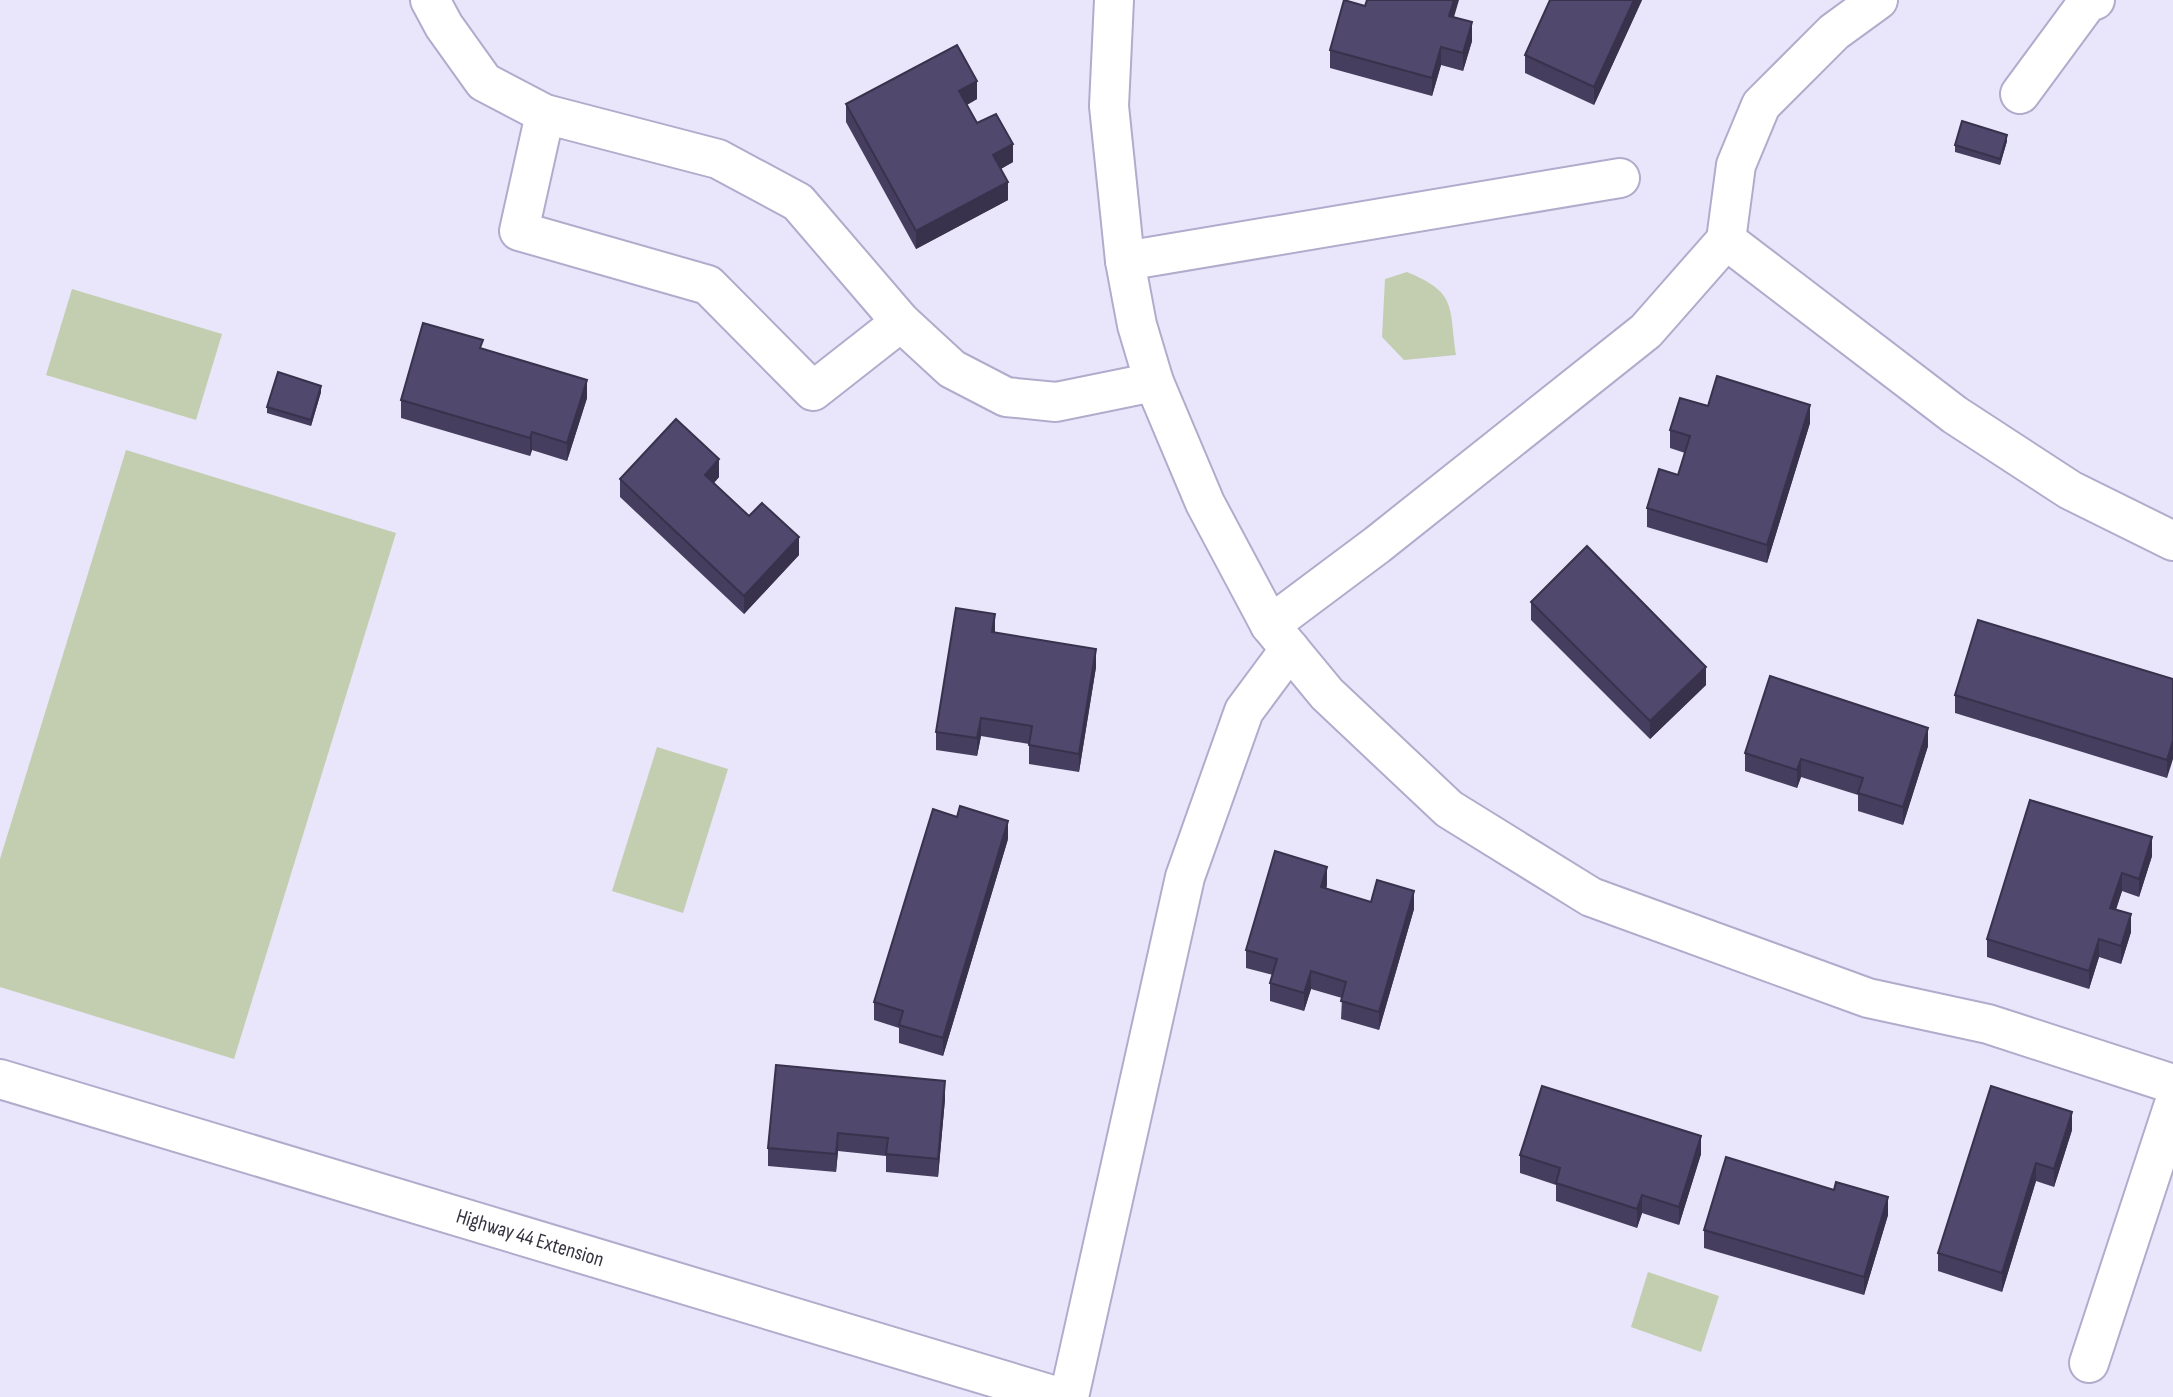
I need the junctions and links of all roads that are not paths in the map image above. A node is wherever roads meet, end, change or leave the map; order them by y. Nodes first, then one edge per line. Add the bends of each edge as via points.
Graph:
1 (430, 0) edge
2 (1114, 0) edge
3 (1878, 0) edge
4 (2095, 0) edge
5 (2020, 94) dead end
6 (545, 114) junction
7 (1620, 178) dead end
8 (1726, 240) junction
9 (1125, 261) junction
10 (901, 322) junction
11 (1154, 382) junction
12 (2173, 541) edge
13 (1280, 637) junction
14 (0, 1079) edge
15 (2173, 1084) edge
16 (2173, 1107) edge
17 (2089, 1363) dead end
18 (1059, 1397) edge
19 (1069, 1397) edge

1 - 6 street via 484,82
2 - 9 street via 1109,106
3 - 8 street via 1835,32 1761,104 1737,165
4 - 5 street via 2087,3
6 - 10 street via 718,159 798,202
6 - 10 street via 519,230 708,285 813,391
7 - 9 street
8 - 12 street via 1955,415 2070,490
8 - 13 street via 1646,331 1377,545
9 - 11 street
10 - 11 street via 952,369 1006,397 1056,402
11 - 13 street via 1205,503
13 - 15 street via 1327,694 1449,808 1591,897 1868,998 1988,1024
13 - 19 street via 1244,711 1185,877
14 - 18 street, Highway 44 Extension
16 - 17 street

